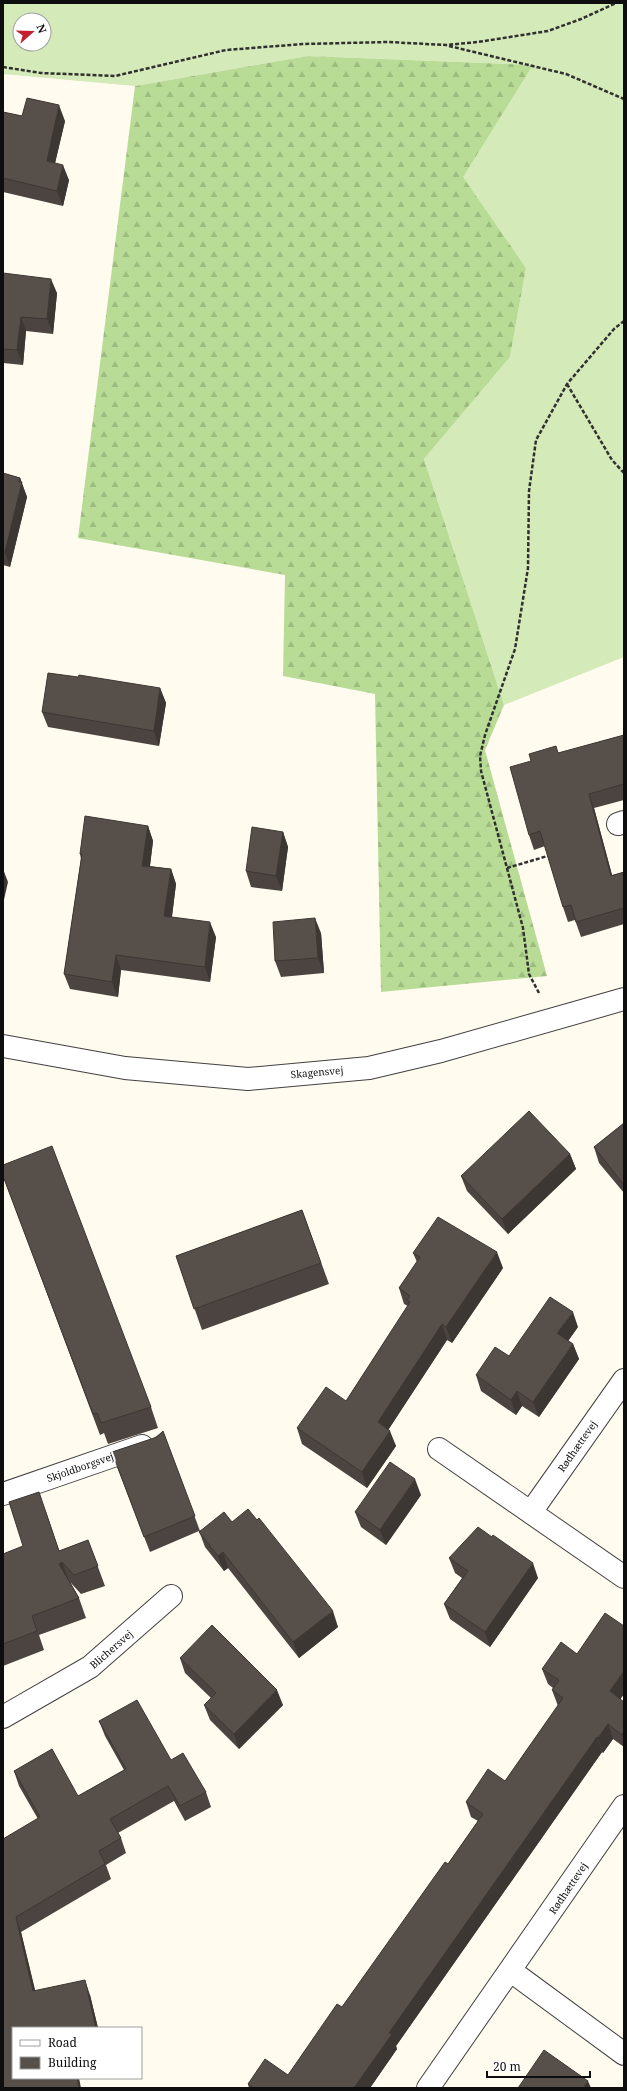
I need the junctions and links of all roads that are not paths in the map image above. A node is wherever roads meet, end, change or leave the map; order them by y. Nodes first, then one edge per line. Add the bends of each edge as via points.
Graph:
1 (624, 999) edge
2 (3, 1046) edge
3 (624, 1380) edge
4 (158, 1440) edge
5 (439, 1449) dead end
6 (3, 1494) edge
7 (531, 1512) junction
8 (624, 1577) edge
9 (171, 1596) dead end
10 (3, 1718) edge
11 (624, 1806) edge
12 (511, 1971) junction
13 (624, 2054) edge
14 (428, 2088) edge

1 - 2 street, Skagensvej via 441,1051 369,1068 248,1079 124,1068
3 - 7 street, Rødhættevej
4 - 6 street, Skjoldborgsvej
5 - 7 street
7 - 8 street
9 - 10 street, Blichersvej via 90,1667
11 - 12 street, Rødhættevej
12 - 13 street
12 - 14 street, Rødhættevej

